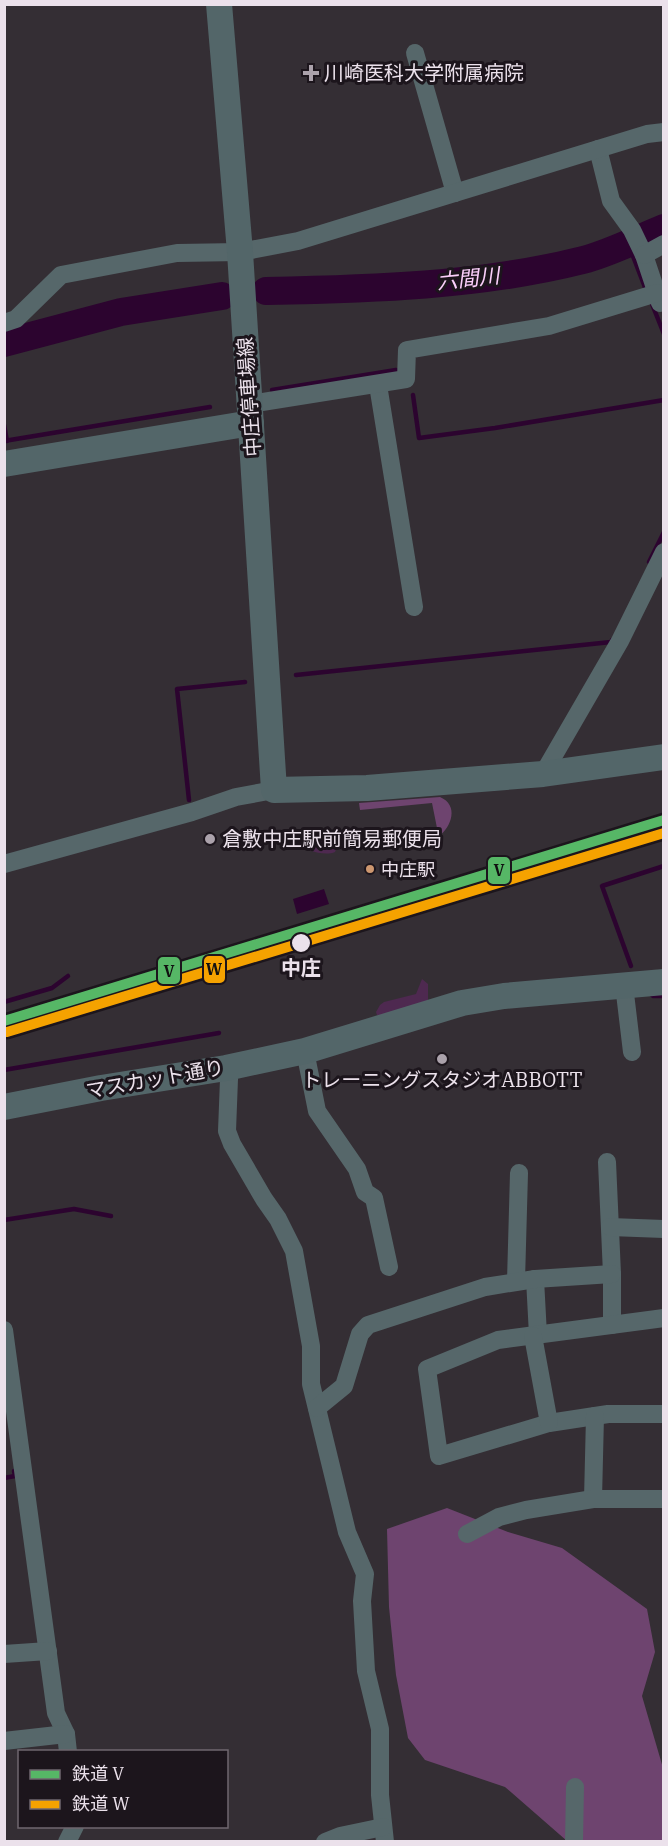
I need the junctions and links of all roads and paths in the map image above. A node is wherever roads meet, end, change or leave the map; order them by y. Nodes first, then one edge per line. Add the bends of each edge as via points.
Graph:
1 (219, 4) edge
2 (415, 53) dead end
3 (663, 132) edge
4 (598, 149) junction
5 (455, 193) junction
6 (663, 244) edge
7 (240, 252) junction
8 (642, 253) junction
9 (4, 323) edge
10 (378, 385) junction
11 (250, 414) junction
12 (4, 464) edge
13 (663, 552) edge
14 (414, 607) dead end
15 (663, 757) edge
16 (543, 774) junction
17 (274, 790) junction
18 (4, 864) edge
19 (663, 982) edge
20 (624, 985) junction
21 (305, 1051) junction
22 (632, 1052) dead end
23 (226, 1068) junction
24 (4, 1107) edge
25 (607, 1162) dead end
26 (519, 1173) dead end
27 (610, 1227) junction
28 (663, 1229) edge
29 (389, 1267) dead end
30 (612, 1274) junction
31 (535, 1279) junction
32 (516, 1281) junction
33 (663, 1318) edge
34 (612, 1325) junction
35 (4, 1330) edge
36 (535, 1335) junction
37 (317, 1408) junction
38 (663, 1414) edge
39 (595, 1416) junction
40 (549, 1423) junction
41 (592, 1498) junction
42 (663, 1499) edge
43 (467, 1533) dead end
44 (48, 1651) junction
45 (4, 1654) edge
46 (4, 1741) edge
47 (67, 1743) edge
48 (575, 1787) dead end
49 (74, 1828) edge
50 (384, 1834) edge
51 (67, 1842) edge
52 (326, 1842) edge
53 (574, 1842) edge

1 - 7 street, 中庄停車場線
2 - 5 street
3 - 4 street
4 - 5 street
4 - 8 street via 611,201 632,230
5 - 7 street via 298,241
6 - 8 street
7 - 9 street via 177,253 61,275 16,319
7 - 11 street, 中庄停車場線
8 - 10 street via 653,297 549,326 407,350 406,379
10 - 11 street
10 - 14 street
11 - 12 street
11 - 17 street, 中庄停車場線
13 - 16 street via 620,641
15 - 16 street
16 - 17 street via 367,788
17 - 18 street via 236,797
19 - 20 street, マスカット通り
20 - 21 street, マスカット通り via 462,1003
20 - 22 street
21 - 23 street, マスカット通り
21 - 29 street via 317,1111 357,1169 365,1192 374,1198
23 - 24 street, マスカット通り
23 - 37 street via 227,1131 231,1144 294,1251 311,1346 311,1384
25 - 27 street
26 - 32 street
27 - 28 street
27 - 30 street
30 - 31 street
30 - 34 street
31 - 32 street
31 - 36 street
32 - 37 street via 368,1324 360,1334 344,1386
33 - 34 street
34 - 36 street
35 - 44 street
36 - 40 street
36 - 40 street via 498,1340 427,1369 439,1456
37 - 50 street via 347,1532 365,1574 362,1601 366,1671 380,1729
38 - 39 street
39 - 40 street
39 - 41 street
41 - 42 street
41 - 43 street via 499,1517
44 - 45 street
44 - 47 street via 56,1713
46 - 47 street
48 - 53 street
49 - 51 street
50 - 52 street via 340,1836

